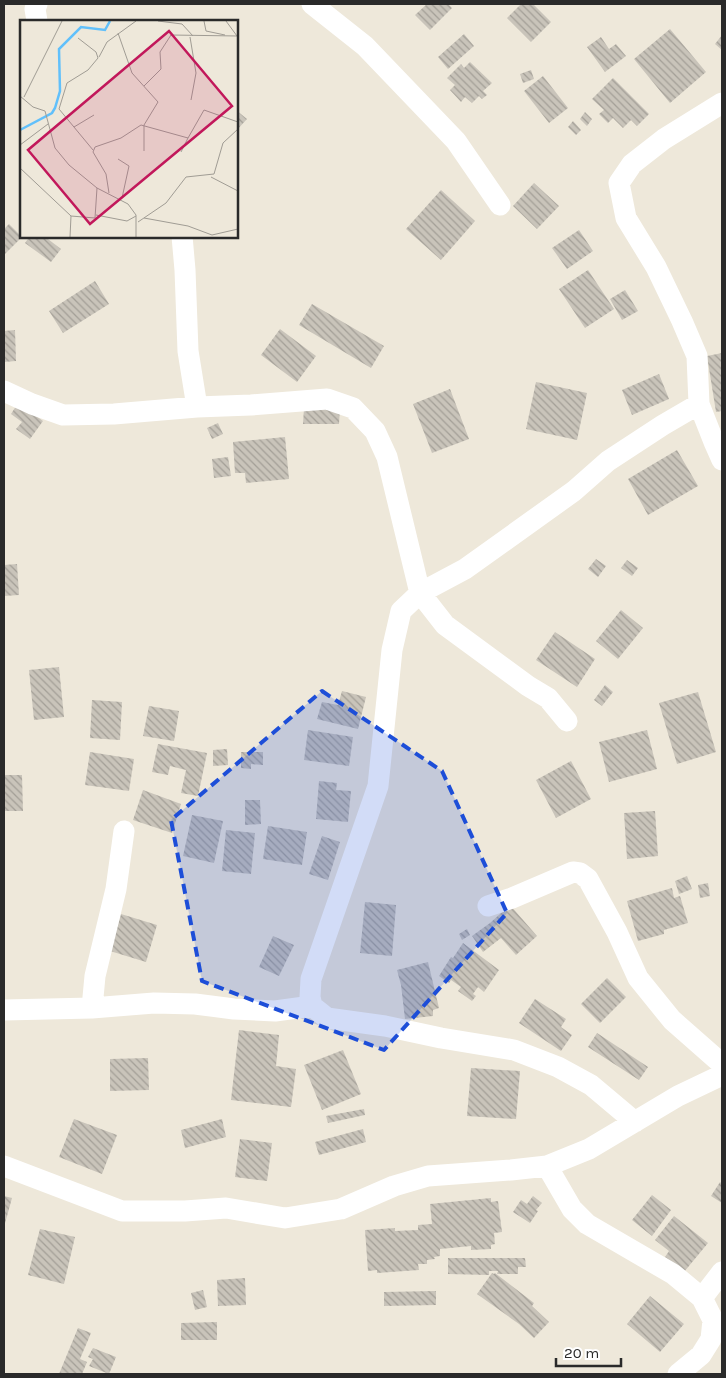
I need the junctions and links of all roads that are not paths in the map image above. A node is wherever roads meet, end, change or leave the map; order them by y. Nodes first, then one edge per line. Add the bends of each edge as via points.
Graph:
1 (37, 4) edge
2 (312, 4) edge
3 (37, 20) edge
4 (722, 104) edge
5 (500, 205) dead end
6 (182, 238) edge
7 (4, 391) edge
8 (699, 404) junction
9 (197, 407) junction
10 (722, 460) edge
11 (420, 593) junction
12 (567, 721) dead end
13 (124, 831) dead end
14 (488, 906) dead end
15 (312, 1006) junction
16 (92, 1008) junction
17 (4, 1010) edge
18 (722, 1064) edge
19 (722, 1075) edge
20 (635, 1122) junction
21 (4, 1166) edge
22 (547, 1166) junction
23 (722, 1272) edge
24 (702, 1298) junction
25 (678, 1374) edge

1 - 3 street
2 - 5 street via 365,46 456,142
4 - 8 street via 664,139 632,164 619,183 626,218 656,267 697,356
6 - 9 street via 188,351
7 - 9 street via 62,415
8 - 10 street
8 - 11 street via 608,461 574,490 465,569
9 - 11 street via 327,399 353,408 375,431 387,457
11 - 12 street via 445,625 548,698
11 - 15 street via 401,611 392,650 378,786 311,979
13 - 16 street via 116,889 95,976
14 - 18 street via 580,872 588,879 617,932 638,978 672,1020
15 - 16 street via 275,1011 196,1004
15 - 20 street via 327,1018 514,1050 558,1067 591,1085
16 - 17 street
19 - 20 street
20 - 22 street via 589,1149
21 - 22 street via 122,1211 226,1208 285,1218 341,1209 394,1186 428,1176
22 - 24 street via 572,1209 587,1224 673,1274
23 - 24 street
24 - 25 street via 713,1320 711,1340 700,1355

